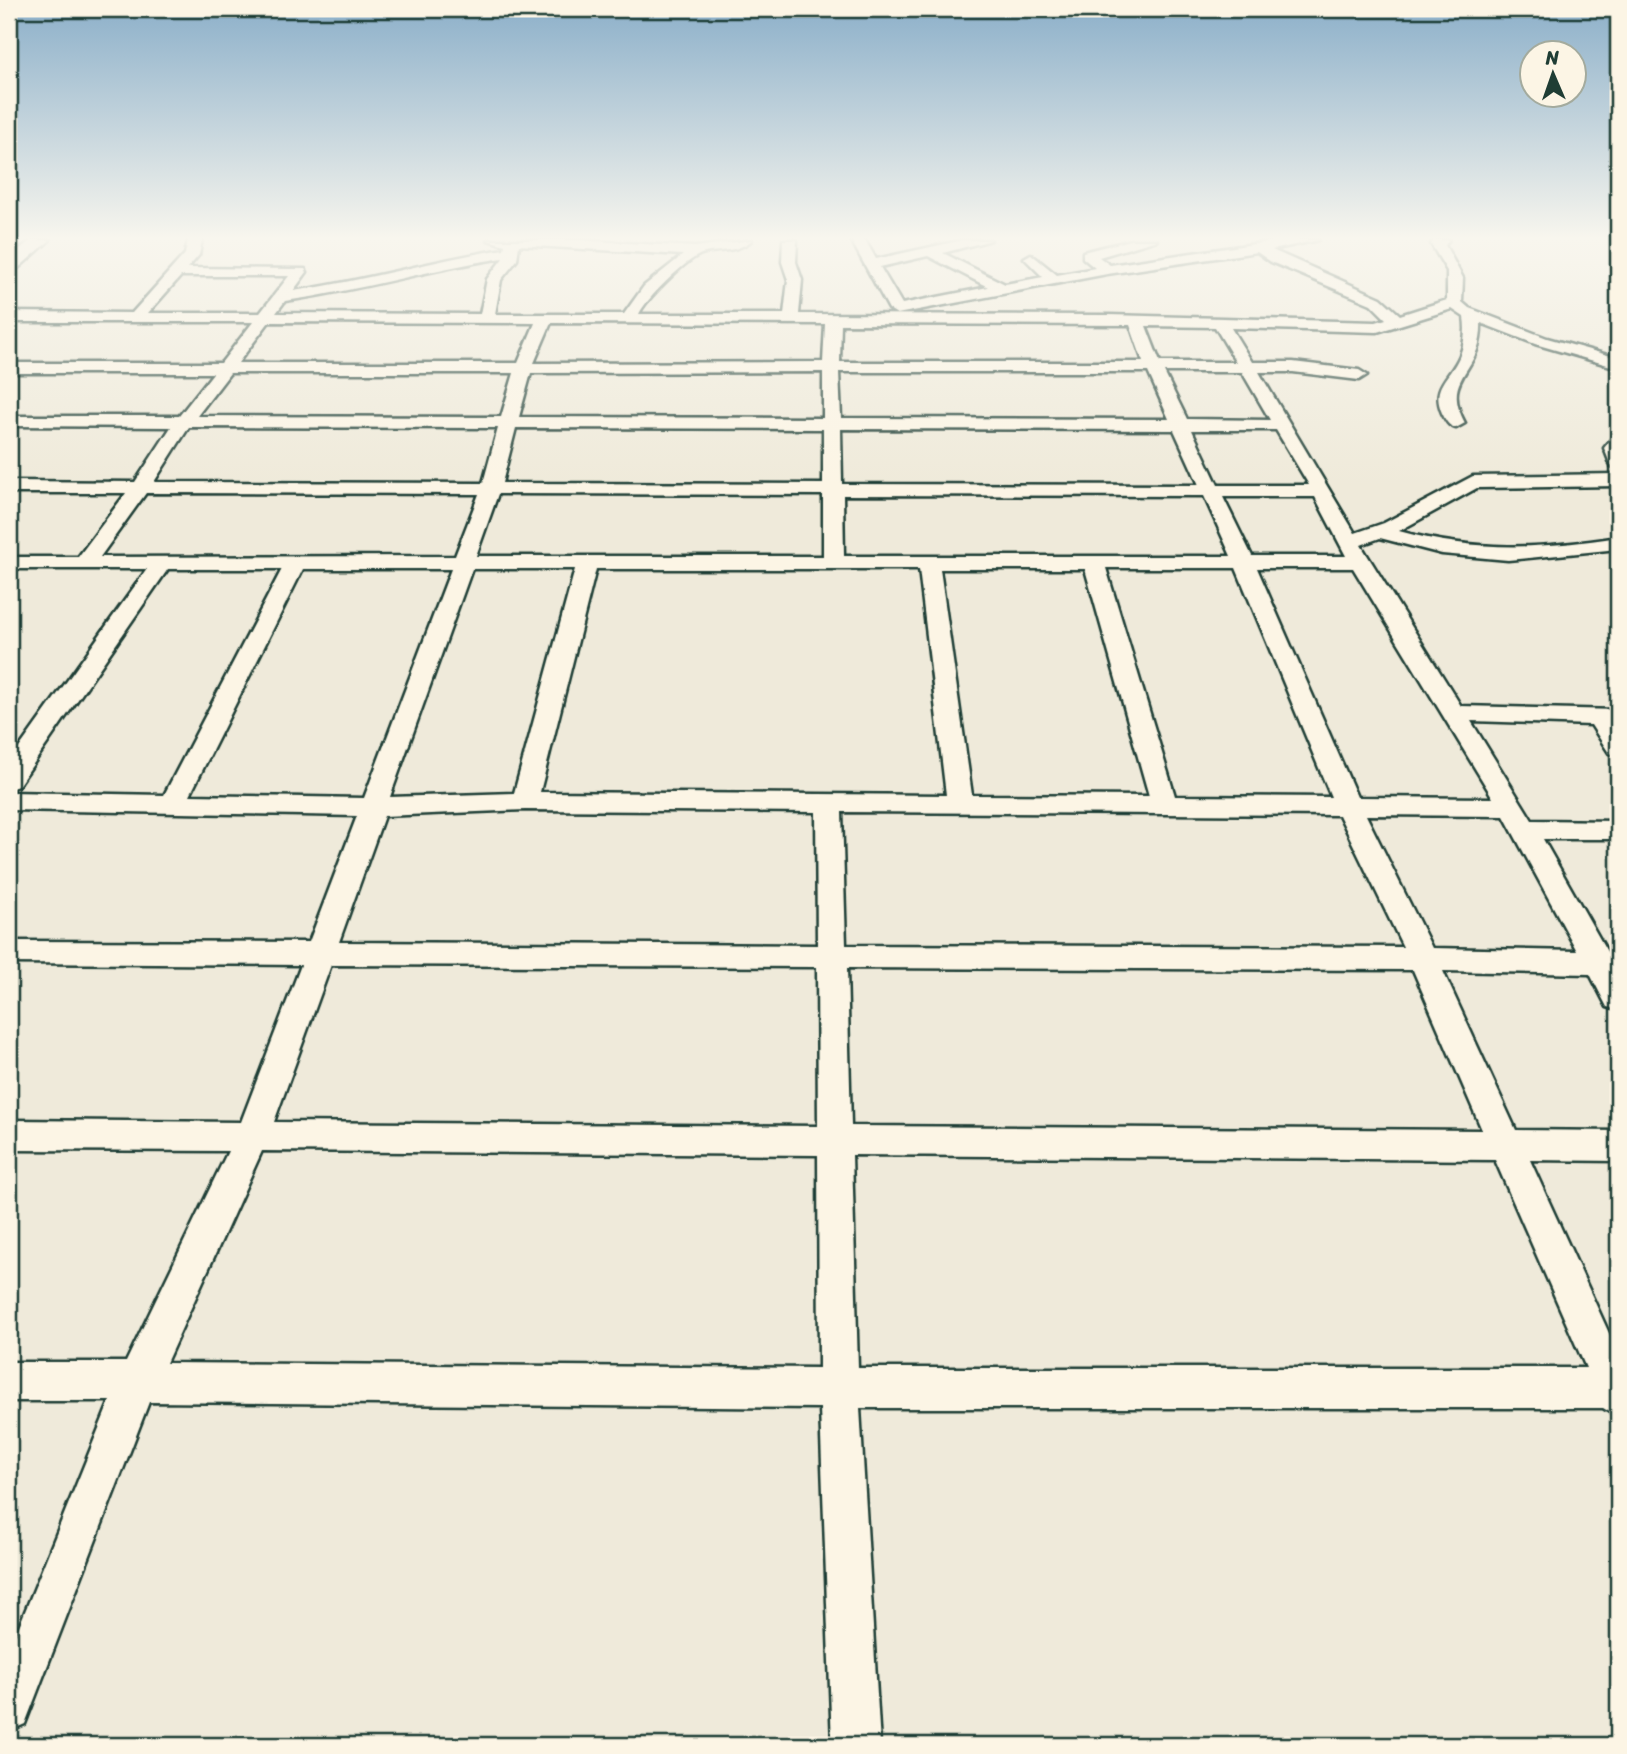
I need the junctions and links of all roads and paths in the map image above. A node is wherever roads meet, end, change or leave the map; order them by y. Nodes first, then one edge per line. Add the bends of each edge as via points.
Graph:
1 (1136, 321) edge
2 (262, 322) edge
3 (544, 322) edge
4 (833, 322) edge
5 (1208, 322) edge
6 (1220, 322) junction
7 (1398, 322) edge
8 (1473, 322) edge
9 (1490, 322) edge
10 (1613, 362) edge
11 (524, 367) junction
12 (9, 368) edge
13 (831, 368) junction
14 (1154, 368) junction
15 (1248, 368) junction
16 (226, 369) junction
17 (1359, 375) dead end
18 (1618, 377) edge
19 (9, 421) edge
20 (184, 421) junction
21 (508, 423) junction
22 (1456, 423) dead end
23 (832, 425) junction
24 (1181, 425) junction
25 (1279, 425) junction
26 (1618, 442) edge
27 (1618, 462) edge
28 (1618, 480) edge
29 (9, 487) edge
30 (141, 487) junction
31 (491, 488) junction
32 (832, 488) junction
33 (1208, 491) junction
34 (1322, 491) junction
35 (1379, 531) junction
36 (1618, 543) edge
37 (1355, 552) junction
38 (465, 561) junction
39 (85, 562) junction
40 (587, 562) junction
41 (834, 562) junction
42 (9, 563) edge
43 (162, 563) junction
44 (296, 563) junction
45 (929, 564) junction
46 (1094, 564) junction
47 (1245, 564) junction
48 (1453, 713) junction
49 (1609, 718) edge
50 (1618, 747) edge
51 (9, 780) edge
52 (9, 801) edge
53 (525, 801) junction
54 (829, 802) junction
55 (960, 802) junction
56 (173, 803) junction
57 (1166, 805) junction
58 (374, 807) junction
59 (1349, 807) junction
60 (1518, 818) junction
61 (1618, 830) edge
62 (9, 952) edge
63 (317, 956) junction
64 (832, 958) junction
65 (1423, 959) junction
66 (1611, 981) edge
67 (9, 1135) edge
68 (253, 1135) junction
69 (836, 1141) junction
70 (1506, 1144) junction
71 (1618, 1146) edge
72 (138, 1380) junction
73 (9, 1381) edge
74 (839, 1388) junction
75 (1617, 1391) edge
76 (9, 1708) edge
77 (856, 1745) edge

1 - 14 street
2 - 16 street
3 - 11 street
4 - 13 street
5 - 6 street
6 - 7 street via 1377,327
6 - 15 street
8 - 22 street via 1475,332 1462,368 1447,393
9 - 10 street
10 - 18 street
11 - 13 street
11 - 16 street
11 - 21 street
12 - 16 street
13 - 14 street
13 - 23 street
14 - 15 street
14 - 24 street
15 - 17 street via 1307,367
15 - 25 street
16 - 20 street
19 - 20 street
20 - 21 street
20 - 30 street
21 - 23 street
21 - 31 street
23 - 24 street
23 - 32 street
24 - 25 street
24 - 33 street
25 - 34 street
26 - 27 street via 1612,448
28 - 35 street via 1473,482
29 - 30 street
30 - 31 street
30 - 39 street
31 - 32 street
31 - 38 street
32 - 33 street
32 - 41 street
33 - 34 street
33 - 47 street
34 - 37 street
35 - 36 street via 1443,548 1499,552
35 - 37 street
37 - 47 street
37 - 48 street
38 - 40 street
38 - 44 street
38 - 58 street
39 - 42 street
39 - 43 street
40 - 41 street
40 - 53 street
41 - 45 street
43 - 44 street
43 - 51 street
44 - 56 street
45 - 46 street
45 - 55 street
46 - 47 street
46 - 57 street
47 - 59 street
48 - 49 street
48 - 60 street
49 - 50 street
52 - 56 street
53 - 54 street
53 - 58 street
54 - 55 street
54 - 64 street
55 - 57 street
56 - 58 street
57 - 59 street
58 - 63 street
59 - 60 street
59 - 65 street
60 - 61 street
60 - 66 street
62 - 63 street
63 - 64 street
63 - 68 street
64 - 65 street
64 - 69 street
65 - 66 street
65 - 70 street
67 - 68 street
68 - 69 street
68 - 72 street
69 - 70 street
69 - 74 street
70 - 71 street
70 - 75 street
72 - 73 street
72 - 74 street
72 - 76 street
74 - 75 street
74 - 77 street

